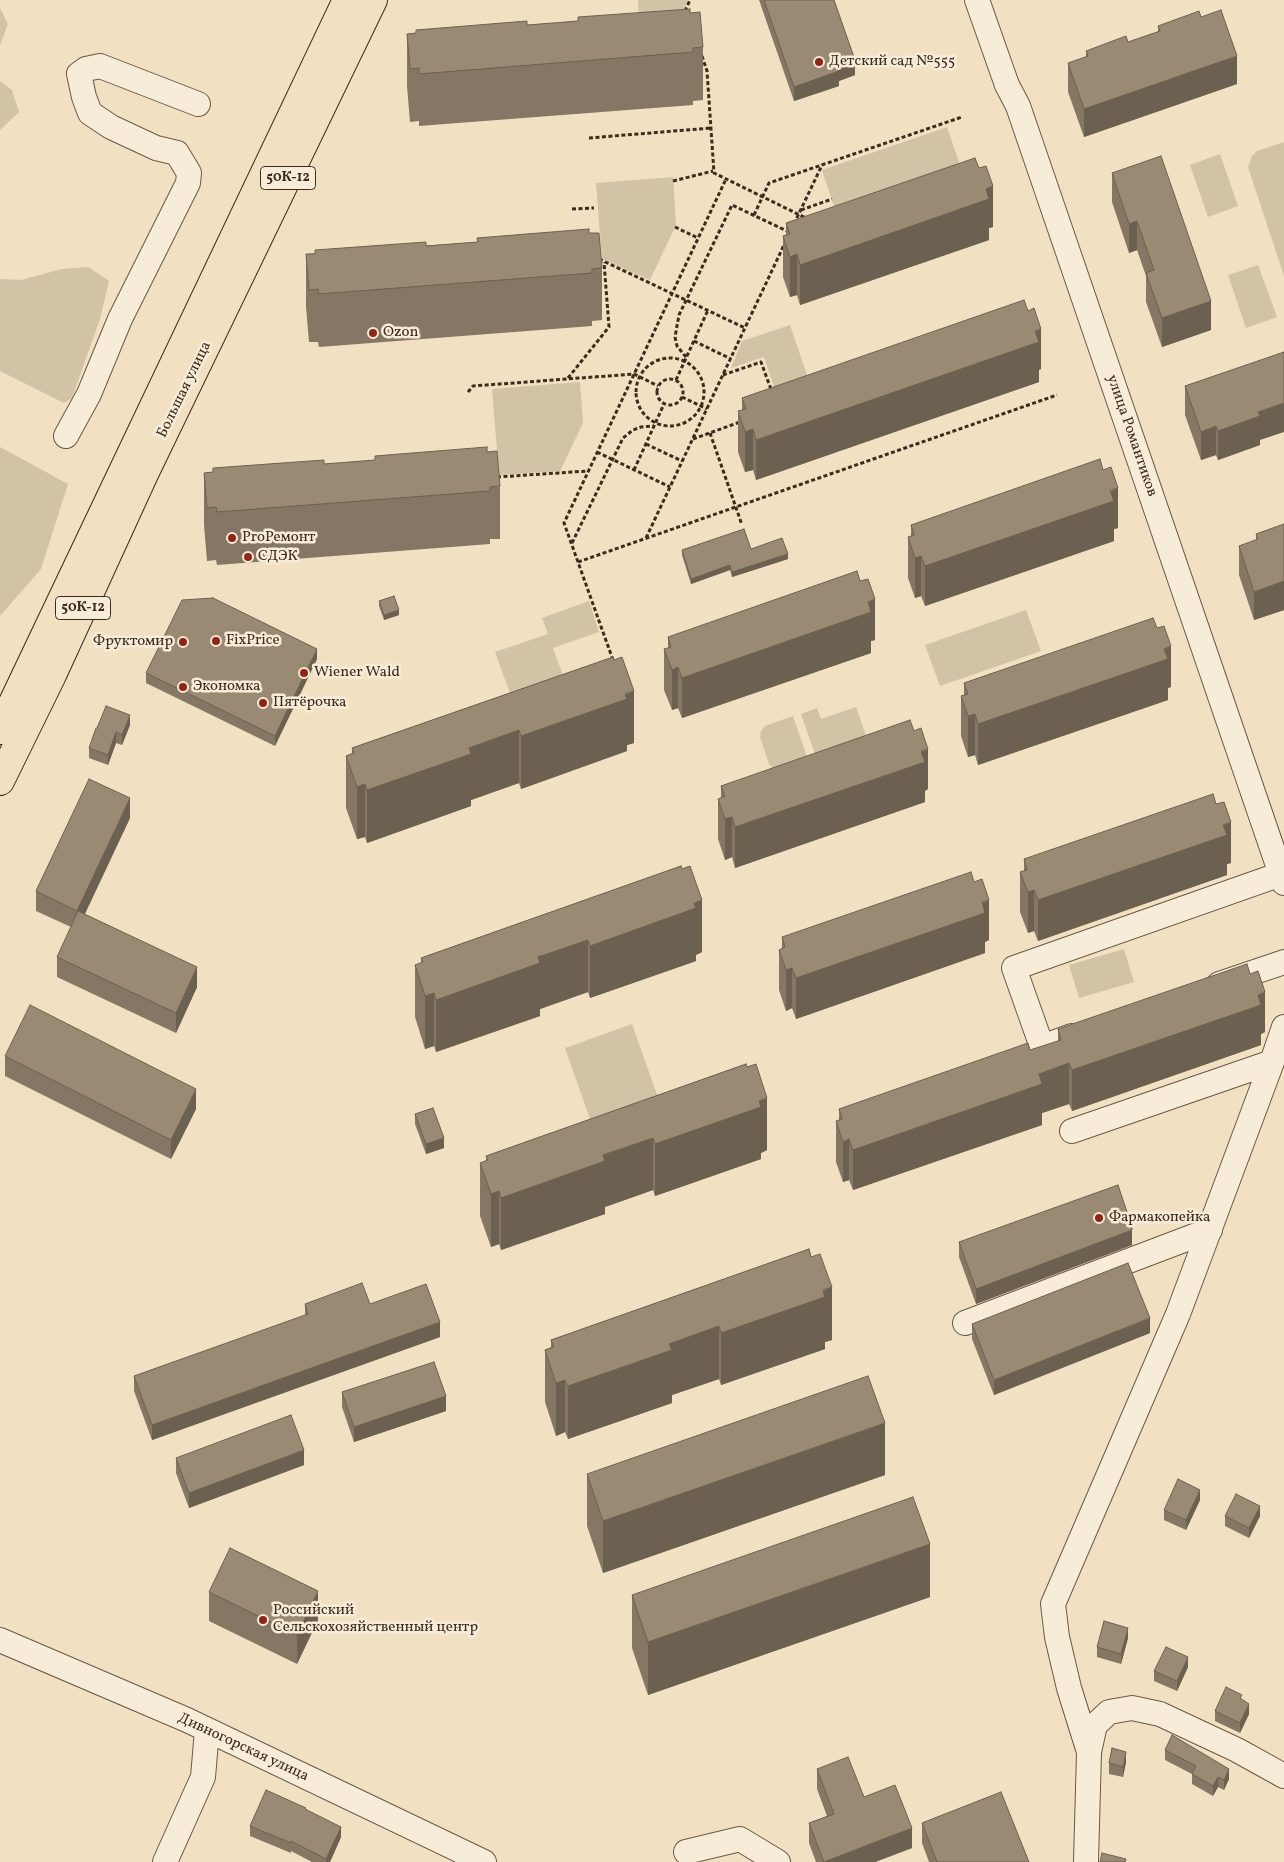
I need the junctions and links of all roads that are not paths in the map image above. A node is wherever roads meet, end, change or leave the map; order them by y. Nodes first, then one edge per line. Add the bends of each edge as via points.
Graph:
1 (347, 0) edge
2 (373, 0) edge
3 (977, 0) edge
4 (198, 104) dead end
5 (66, 436) dead end
6 (135, 470) junction
7 (0, 730) edge
8 (0, 781) edge
9 (1282, 879) edge
10 (1284, 962) edge
11 (1200, 991) edge
12 (1284, 1027) edge
13 (1089, 1031) edge
14 (1272, 1062) junction
15 (1072, 1131) dead end
16 (1210, 1230) junction
17 (964, 1323) dead end
18 (0, 1640) edge
19 (207, 1730) junction
20 (1089, 1752) junction
21 (1284, 1776) edge
22 (686, 1852) dead end
23 (165, 1862) edge
24 (484, 1862) edge
25 (778, 1862) edge
26 (1086, 1862) edge

1 - 6 main road, Большая улица
2 - 6 main road, Большая улица / 50К-12 via 202,356
3 - 9 street, улица Романтиков via 1007,86 1018,106
4 - 5 street via 100,66 79,74 90,113 111,128 156,148 177,153 189,173 188,183
6 - 7 main road, Большая улица
6 - 8 main road, Большая улица / 50К-12 via 115,541
9 - 13 street via 1014,968 1042,1047
10 - 11 street
12 - 14 street
14 - 15 street
14 - 16 street
16 - 17 street
16 - 20 street via 1178,1314 1053,1604 1069,1688
18 - 19 street, Дивногорская улица
19 - 23 street via 203,1778
19 - 24 street, Дивногорская улица
20 - 21 street via 1096,1725 1110,1712 1132,1708 1160,1714
20 - 26 street
22 - 25 street via 740,1839

